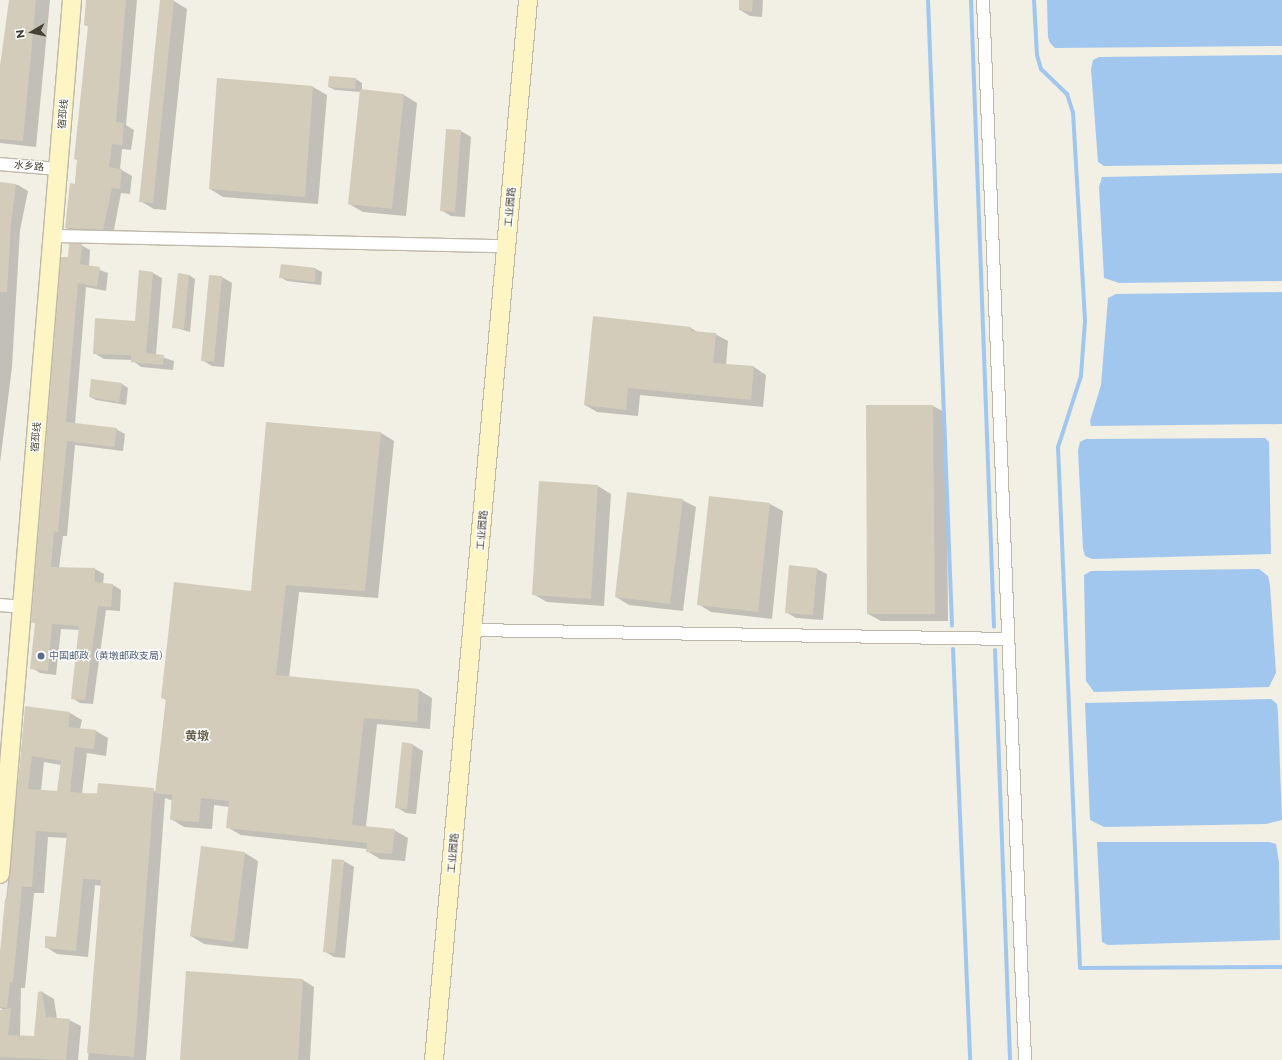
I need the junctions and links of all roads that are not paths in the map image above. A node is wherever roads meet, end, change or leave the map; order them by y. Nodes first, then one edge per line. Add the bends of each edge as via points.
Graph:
1 (72, 0) edge
2 (528, 0) edge
3 (983, 0) edge
4 (0, 164) edge
5 (58, 169) junction
6 (53, 236) junction
7 (507, 246) junction
8 (0, 605) edge
9 (22, 607) junction
10 (473, 630) junction
11 (1008, 639) junction
12 (4, 773) edge
13 (0, 874) edge
14 (434, 1060) edge
15 (1025, 1060) edge

1 - 5 street, 宿邳线
2 - 7 street, 工业园路
3 - 11 street
4 - 5 street, 水乡路
5 - 6 street, 宿邳线
6 - 7 street
6 - 9 street, 宿邳线
7 - 10 street, 工业园路
8 - 9 street
9 - 12 street, 宿邳线
10 - 11 street
10 - 14 street, 工业园路
11 - 15 street
12 - 13 street, 宿邳线

